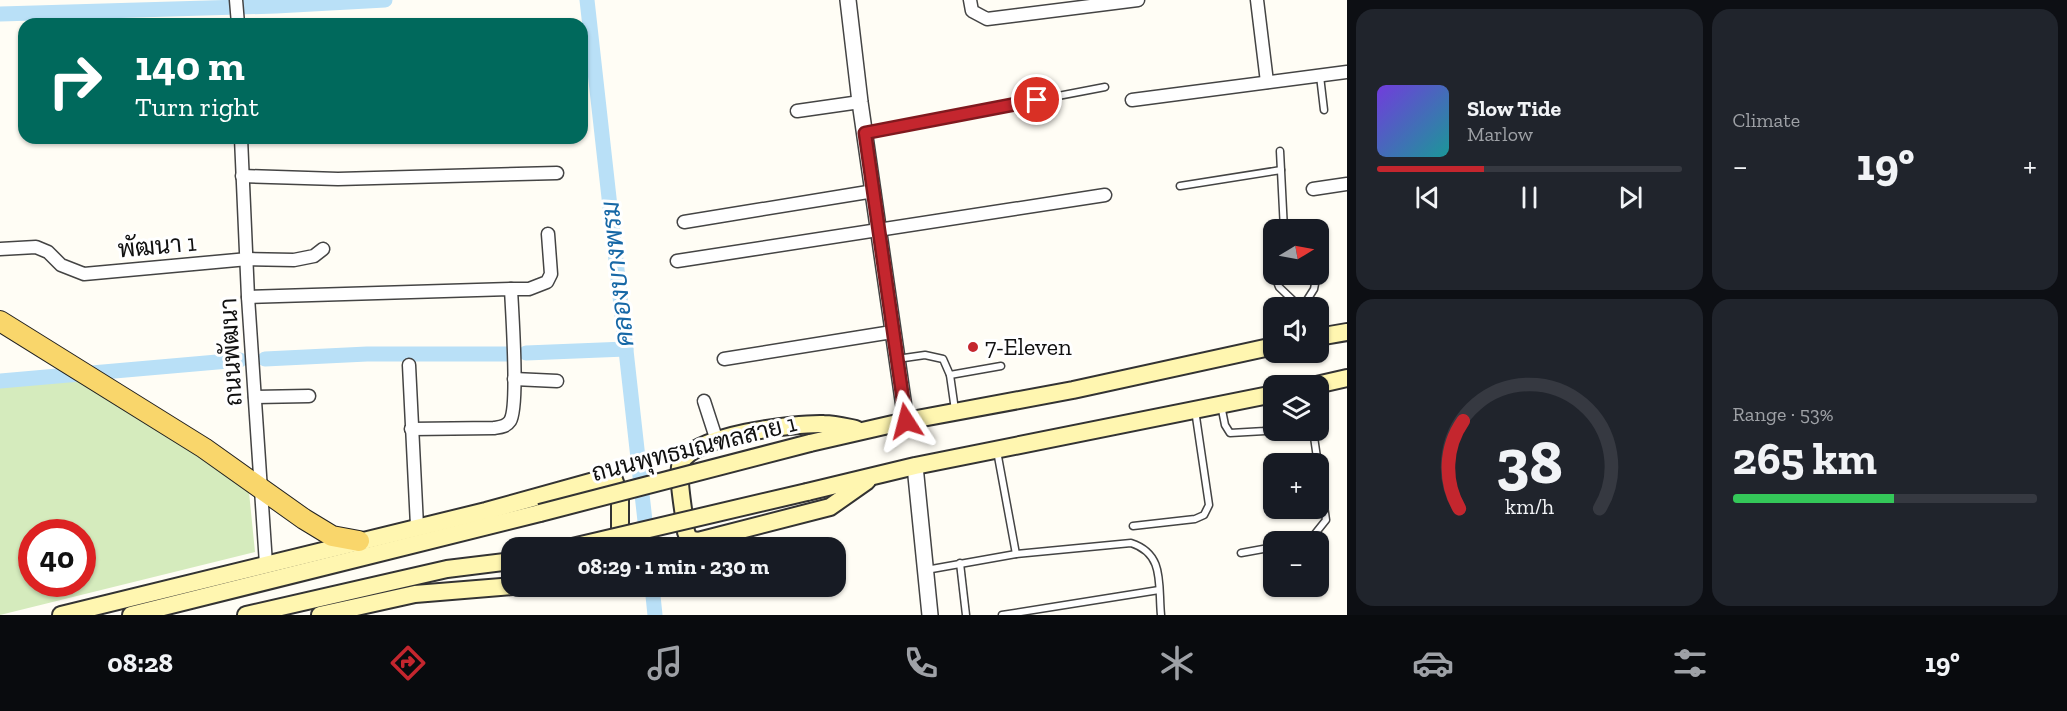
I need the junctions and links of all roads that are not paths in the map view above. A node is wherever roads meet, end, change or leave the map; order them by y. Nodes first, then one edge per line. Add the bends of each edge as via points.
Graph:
1 (236, 0) edge
2 (848, 0) edge
3 (970, 0) edge
4 (1138, 0) edge
5 (1257, 0) edge
6 (1055, 5) edge
7 (238, 18) edge
8 (1347, 72) edge
9 (1320, 76) junction
10 (1267, 82) junction
11 (1105, 87) dead end
12 (1132, 100) dead end
13 (860, 102) junction
14 (1324, 110) dead end
15 (796, 111) dead end
16 (865, 133) junction
17 (241, 144) edge
18 (1280, 151) dead end
19 (1281, 170) junction
20 (557, 172) dead end
21 (242, 176) junction
22 (1347, 184) edge
23 (1180, 186) dead end
24 (1313, 189) dead end
25 (874, 191) junction
26 (1105, 195) dead end
27 (1283, 219) edge
28 (684, 222) dead end
29 (880, 231) junction
30 (548, 234) dead end
31 (0, 249) edge
32 (323, 249) dead end
33 (248, 259) junction
34 (677, 261) dead end
35 (1278, 285) edge
36 (511, 289) junction
37 (248, 297) junction
38 (1290, 297) edge
39 (0, 321) edge
40 (892, 332) junction
41 (1347, 332) edge
42 (1329, 335) edge
43 (1263, 348) edge
44 (724, 359) dead end
45 (896, 359) junction
46 (409, 364) dead end
47 (1001, 366) dead end
48 (950, 375) junction
49 (1347, 378) edge
50 (514, 379) junction
51 (557, 381) dead end
52 (1329, 382) edge
53 (1263, 395) edge
54 (309, 396) dead end
55 (255, 397) junction
56 (704, 401) dead end
57 (1221, 404) junction
58 (1195, 410) junction
59 (955, 412) junction
60 (906, 421) junction
61 (411, 429) junction
62 (863, 431) junction
63 (1263, 431) edge
64 (716, 438) junction
65 (1315, 441) edge
66 (997, 450) junction
67 (915, 466) junction
68 (870, 478) junction
69 (261, 487) junction
70 (417, 526) junction
71 (1133, 526) dead end
72 (1317, 531) edge
73 (393, 532) junction
74 (457, 533) junction
75 (615, 537) edge
76 (620, 537) edge
77 (359, 541) junction
78 (1263, 549) edge
79 (1016, 554) junction
80 (1241, 554) dead end
81 (501, 563) edge
82 (960, 563) junction
83 (266, 564) junction
84 (501, 565) edge
85 (925, 570) junction
86 (501, 587) edge
87 (1159, 590) junction
88 (415, 594) junction
89 (61, 615) edge
90 (131, 615) edge
91 (246, 615) edge
92 (320, 615) edge
93 (930, 615) edge
94 (966, 615) edge
95 (1002, 615) edge
96 (1161, 615) edge

1 - 7 street
2 - 13 street
3 - 6 street via 972,12 987,19
4 - 6 street
5 - 10 street
8 - 9 street
9 - 10 street
9 - 14 lane
10 - 12 street
11 - 16 lane
13 - 15 street
13 - 16 street
16 - 25 street
17 - 21 street, ถนนพัฒนา
18 - 19 lane
19 - 23 lane
19 - 27 lane
20 - 21 street via 338,178
21 - 33 street, ถนนพัฒนา
22 - 24 street
25 - 28 street
25 - 29 street
26 - 29 street
29 - 34 street
29 - 40 street
30 - 36 street via 551,274 547,282 529,289
31 - 33 street, พัฒนา 1 via 36,247 61,265 84,274
32 - 33 street, พัฒนา 1 via 314,256 294,260
33 - 37 street, ถนนพัฒนา
35 - 38 lane
36 - 37 street
36 - 50 street
37 - 55 street, ถนนพัฒนา
39 - 69 main road
40 - 44 street
40 - 45 street
41 - 42 main road
43 - 59 main road, ถนนพุทธมณฑลสาย 1
45 - 48 lane via 933,355 943,359
45 - 60 street
46 - 61 street
47 - 48 lane
48 - 59 lane
49 - 52 main road
50 - 51 street
50 - 61 street via 512,419 505,426
53 - 57 main road
54 - 55 street
55 - 69 street, ถนนพัฒนา
56 - 64 street
57 - 58 main road
57 - 63 lane via 1224,425 1230,434
58 - 66 main road
58 - 71 lane via 1209,506 1204,515 1195,519
59 - 60 main road, ถนนพุทธมณฑลสาย 1
60 - 62 main road, ถนนพุทธมณฑลสาย 1
61 - 70 street
62 - 64 main road via 815,424
62 - 74 main road, ถนนพุทธมณฑลสาย 1, bridge
64 - 68 main road via 685,456 680,467 688,539 698,541 809,514 845,499
65 - 72 lane via 1326,520
66 - 67 main road
66 - 79 lane
67 - 68 main road
67 - 85 street
68 - 75 main road, bridge
69 - 77 main road via 332,536
69 - 83 street, ถนนพัฒนา
70 - 73 main road
70 - 76 main road via 613,477 620,496
73 - 74 main road
73 - 77 main road
74 - 90 main road, ถนนพุทธมณฑลสาย 1
77 - 83 main road
78 - 80 lane
79 - 82 lane
79 - 87 lane via 1131,543 1153,555
81 - 91 main road via 447,569
82 - 85 lane
82 - 94 lane
83 - 89 main road
84 - 88 main road
85 - 93 street
86 - 88 main road
87 - 95 lane
87 - 96 lane
88 - 92 main road

